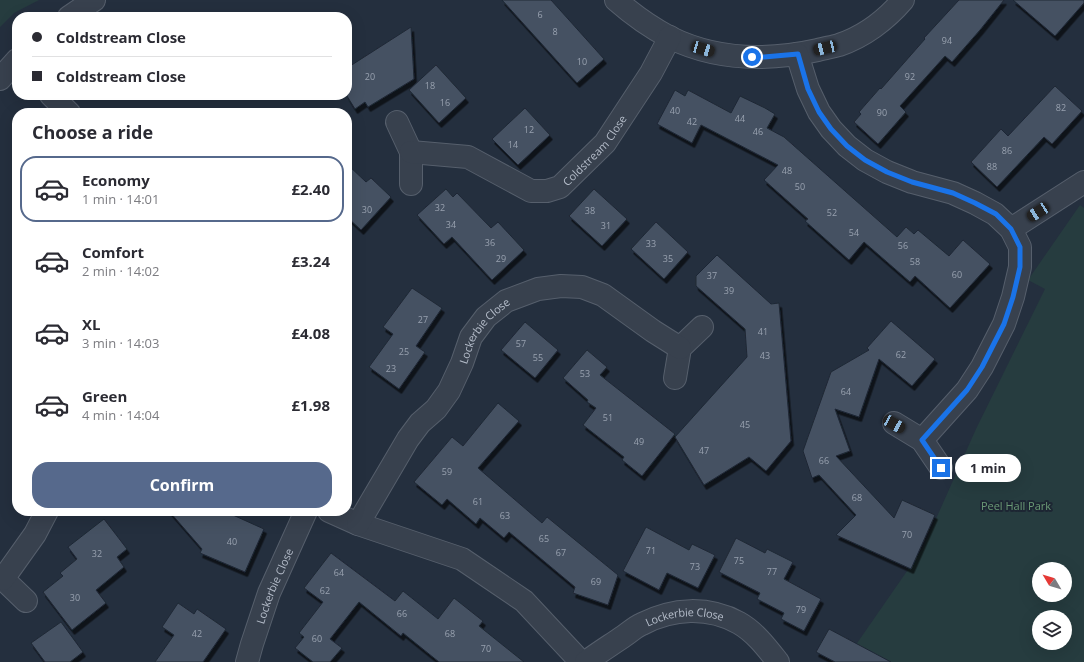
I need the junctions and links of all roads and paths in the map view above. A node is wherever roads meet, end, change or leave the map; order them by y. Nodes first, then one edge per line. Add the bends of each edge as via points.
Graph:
1 (94, 0) edge
2 (616, 0) edge
3 (903, 0) edge
4 (76, 12) edge
5 (670, 37) junction
6 (798, 54) junction
7 (12, 66) edge
8 (0, 79) edge
9 (56, 100) edge
10 (64, 108) edge
11 (397, 122) dead end
12 (411, 152) junction
13 (1084, 182) edge
14 (411, 184) dead end
15 (1011, 229) junction
16 (702, 327) dead end
17 (680, 348) junction
18 (674, 378) dead end
19 (894, 424) dead end
20 (922, 440) junction
21 (941, 468) dead end
22 (44, 516) edge
23 (304, 516) edge
24 (340, 516) edge
25 (358, 524) junction
26 (2, 577) edge
27 (26, 601) dead end
28 (247, 662) edge
29 (581, 662) edge
30 (586, 662) edge
31 (778, 662) edge

1 - 4 street
2 - 5 street via 650,26
3 - 6 street via 880,22 860,35 838,45
5 - 6 street via 722,54 764,57
5 - 12 street, Coldstream Close via 651,73 604,142 560,187 547,191 530,191 468,157
6 - 15 street via 808,89 819,112 847,146 887,172 953,193 975,203 996,214
7 - 8 street
9 - 10 street
11 - 12 street
12 - 14 street
13 - 15 street
15 - 20 street via 1020,247 1020,267 1004,324 967,390
16 - 17 street
17 - 18 street
17 - 25 street, Lockerbie Close via 603,295 582,287 538,289 506,301 486,317 471,337 449,391 408,439
19 - 20 street
20 - 21 street
22 - 26 street via 35,534
23 - 28 street, Lockerbie Close via 269,593
24 - 25 street
25 - 29 street via 462,559 524,601
26 - 27 street
30 - 31 street, Lockerbie Close via 641,624 663,615 683,611 702,611 739,624 755,635

